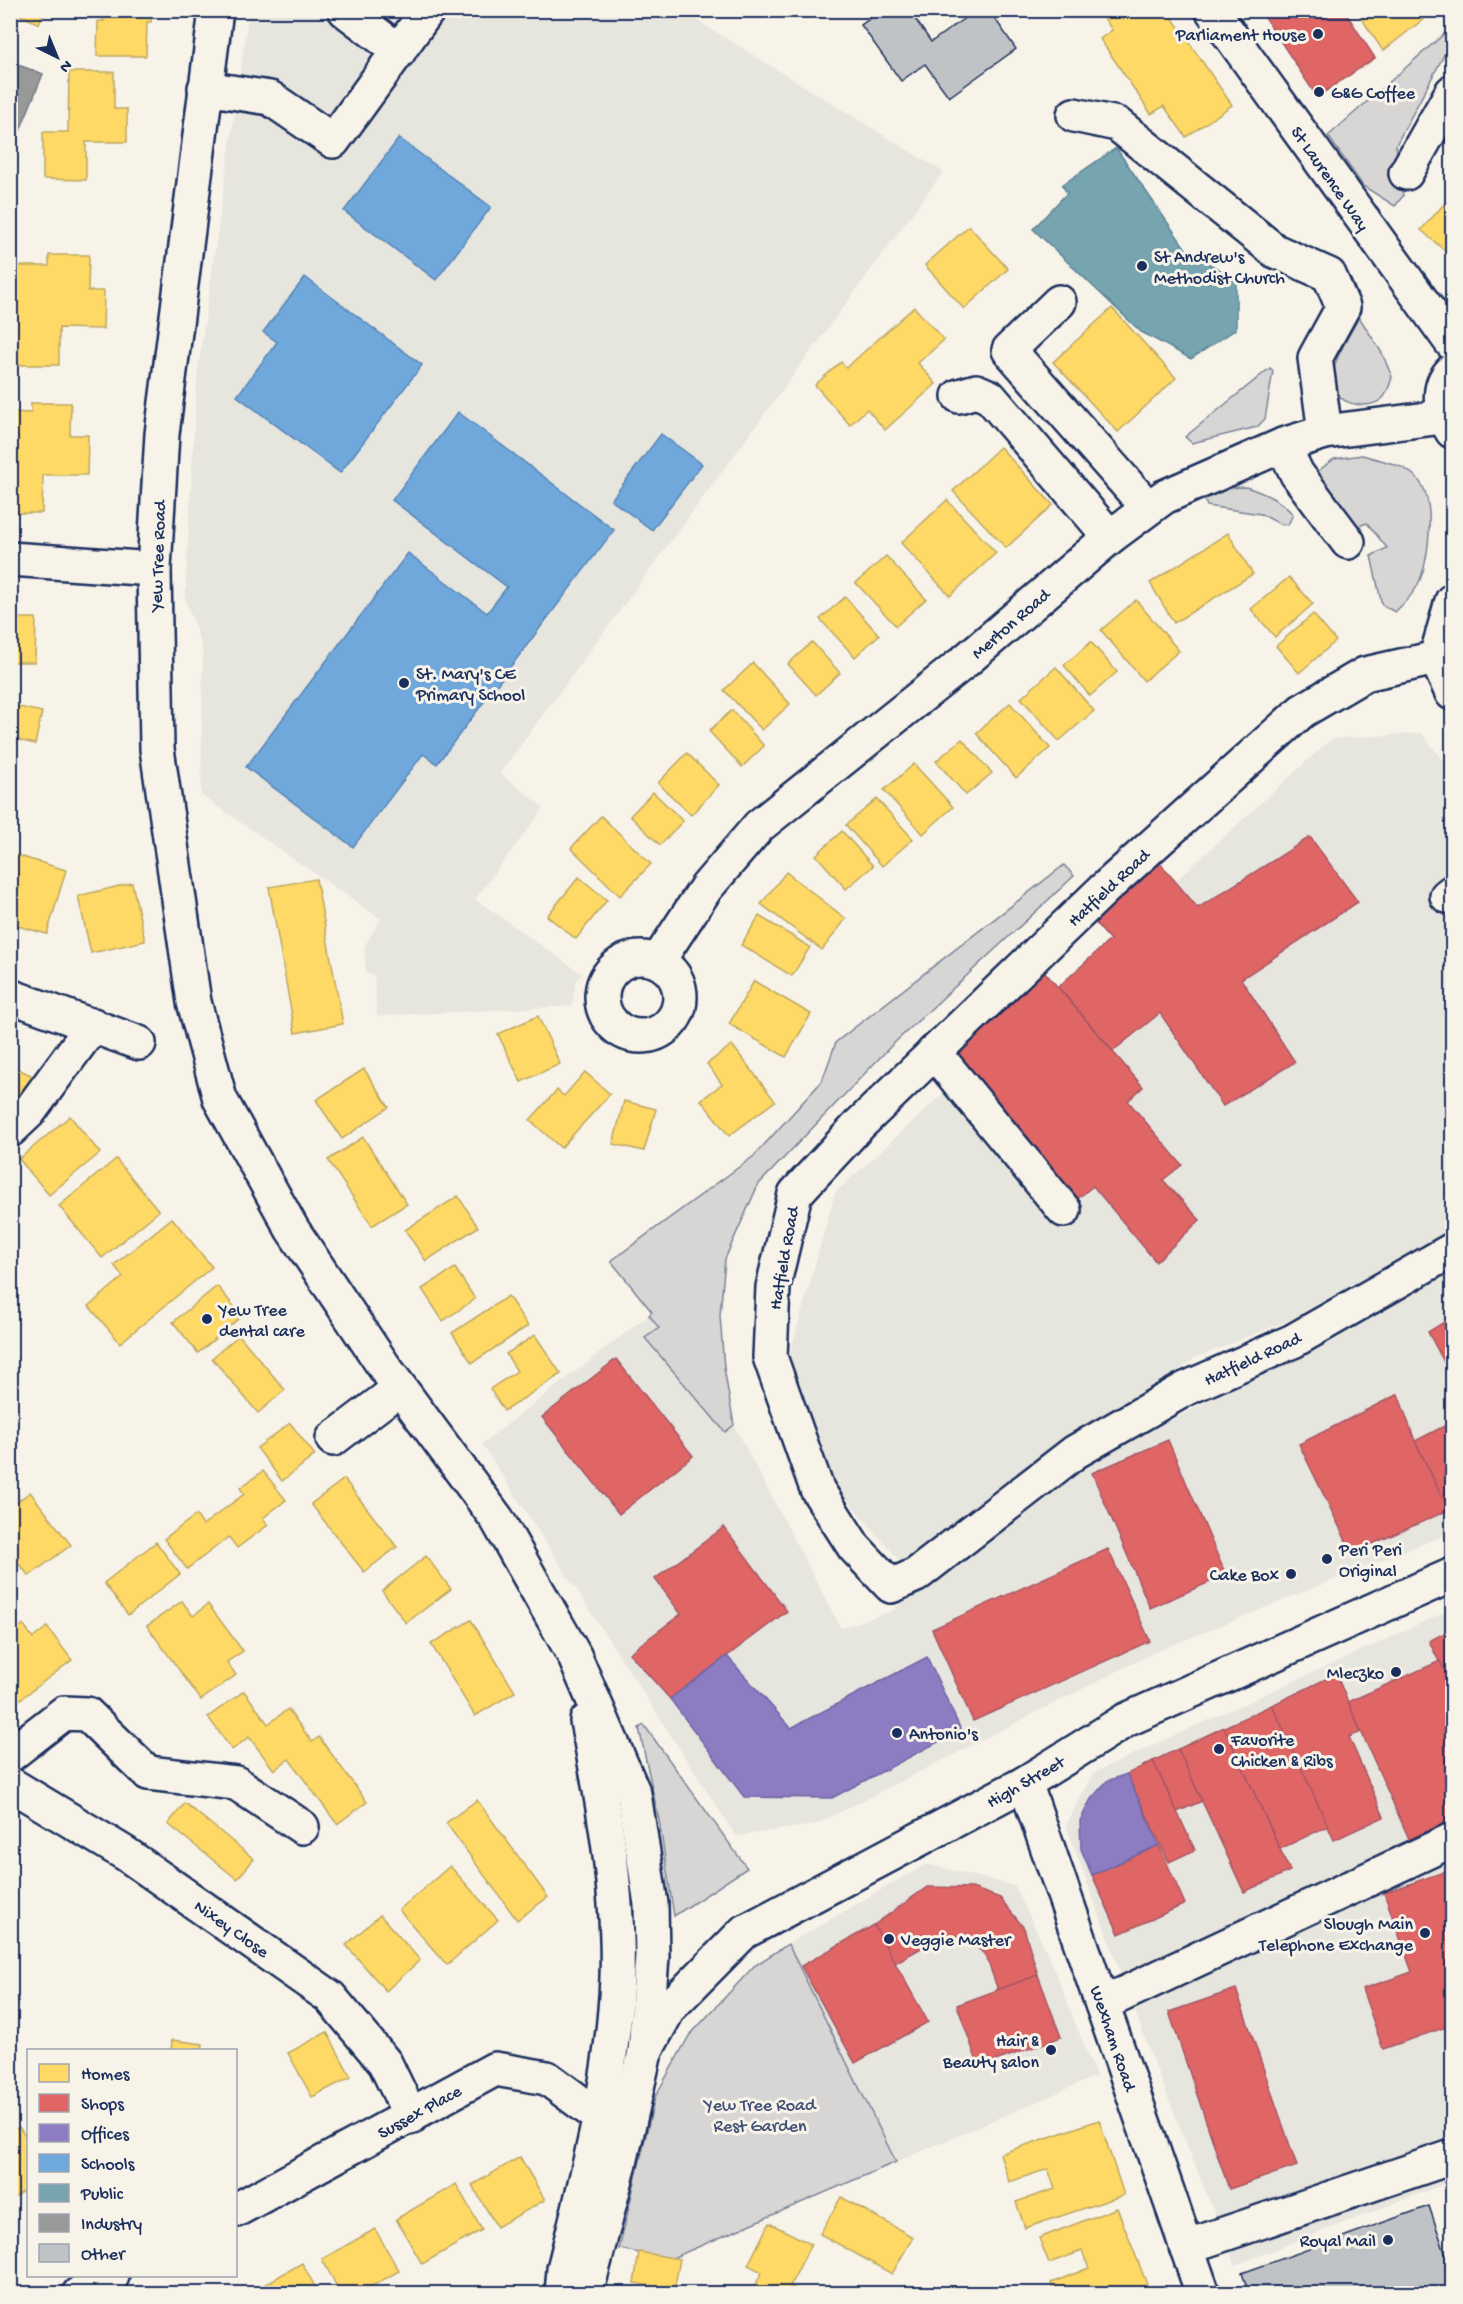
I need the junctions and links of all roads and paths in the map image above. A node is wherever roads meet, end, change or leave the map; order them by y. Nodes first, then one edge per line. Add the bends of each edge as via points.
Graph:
1 (216, 10) edge
2 (345, 10) edge
3 (428, 10) edge
4 (1212, 10) edge
5 (399, 51) junction
6 (205, 88) junction
7 (1452, 92) edge
8 (1074, 116) dead end
9 (1406, 173) dead end
10 (1059, 302) dead end
11 (1452, 344) edge
12 (1452, 372) edge
13 (960, 396) dead end
14 (1448, 424) edge
15 (1324, 432) junction
16 (1283, 445) junction
17 (1149, 508) junction
18 (1110, 537) junction
19 (1348, 542) dead end
20 (10, 559) edge
21 (154, 569) junction
22 (1452, 602) edge
23 (1436, 658) junction
24 (1452, 693) edge
25 (658, 961) dead end
26 (10, 996) edge
27 (93, 1025) junction
28 (139, 1043) dead end
29 (934, 1053) junction
30 (10, 1130) edge
31 (1064, 1210) dead end
32 (1452, 1250) edge
33 (400, 1388) junction
34 (333, 1439) dead end
35 (1452, 1575) edge
36 (574, 1655) junction
37 (10, 1755) edge
38 (1025, 1783) junction
39 (10, 1784) edge
40 (302, 1827) dead end
41 (1452, 1840) edge
42 (1102, 2004) junction
43 (645, 2052) junction
44 (411, 2117) junction
45 (602, 2118) junction
46 (1452, 2157) edge
47 (237, 2209) edge
48 (1186, 2247) junction
49 (110, 2277) edge
50 (79, 2294) edge
51 (562, 2294) edge
52 (586, 2294) edge
53 (1203, 2294) edge

1 - 6 street, Yew Tree Road
2 - 5 street
3 - 5 street
4 - 11 street, St Laurence Way
5 - 6 street via 333,141 270,98
6 - 21 street, Yew Tree Road via 162,434
7 - 9 street
8 - 15 street via 1117,124 1275,251 1329,275 1343,306 1315,358
10 - 17 street via 1009,350
12 - 14 street via 1441,395
13 - 18 street via 976,391 990,397
14 - 15 street, Merton Road
15 - 16 street, Merton Road
16 - 17 street, Merton Road via 1164,497
16 - 19 street via 1297,474
17 - 18 street, Merton Road
18 - 25 street, Merton Road via 964,662 759,826 706,888
20 - 21 street
21 - 33 street, Yew Tree Road via 157,749 194,1002 220,1099 292,1229
22 - 23 street
23 - 24 street
23 - 29 street, Hatfield Road via 1365,674 1302,711 1103,890
26 - 27 street
27 - 28 street
27 - 30 street via 29,1112
29 - 31 street
29 - 32 street, Hatfield Road via 795,1194 773,1287 770,1357 817,1489 854,1547 891,1586 916,1575 1075,1452 1185,1389 1293,1341
33 - 34 street
33 - 36 street, Yew Tree Road via 497,1519
35 - 38 street, High Street via 1126,1720
36 - 43 street via 634,1794 651,1904 652,1956
36 - 45 street via 602,1797 614,1913 617,1976
37 - 40 street via 64,1713 87,1714 148,1773 236,1783
38 - 42 street, Wexham Road
38 - 43 street, High Street via 744,1932 669,2008
39 - 44 street, Nixey Close via 126,1854 330,1997 385,2063
41 - 42 street
42 - 48 street, Wexham Road
43 - 52 street
44 - 45 street, Sussex Place via 495,2069 547,2078
44 - 47 street, Sussex Place
45 - 51 street via 564,2269
46 - 48 street
48 - 53 street, Wexham Road
49 - 50 street

